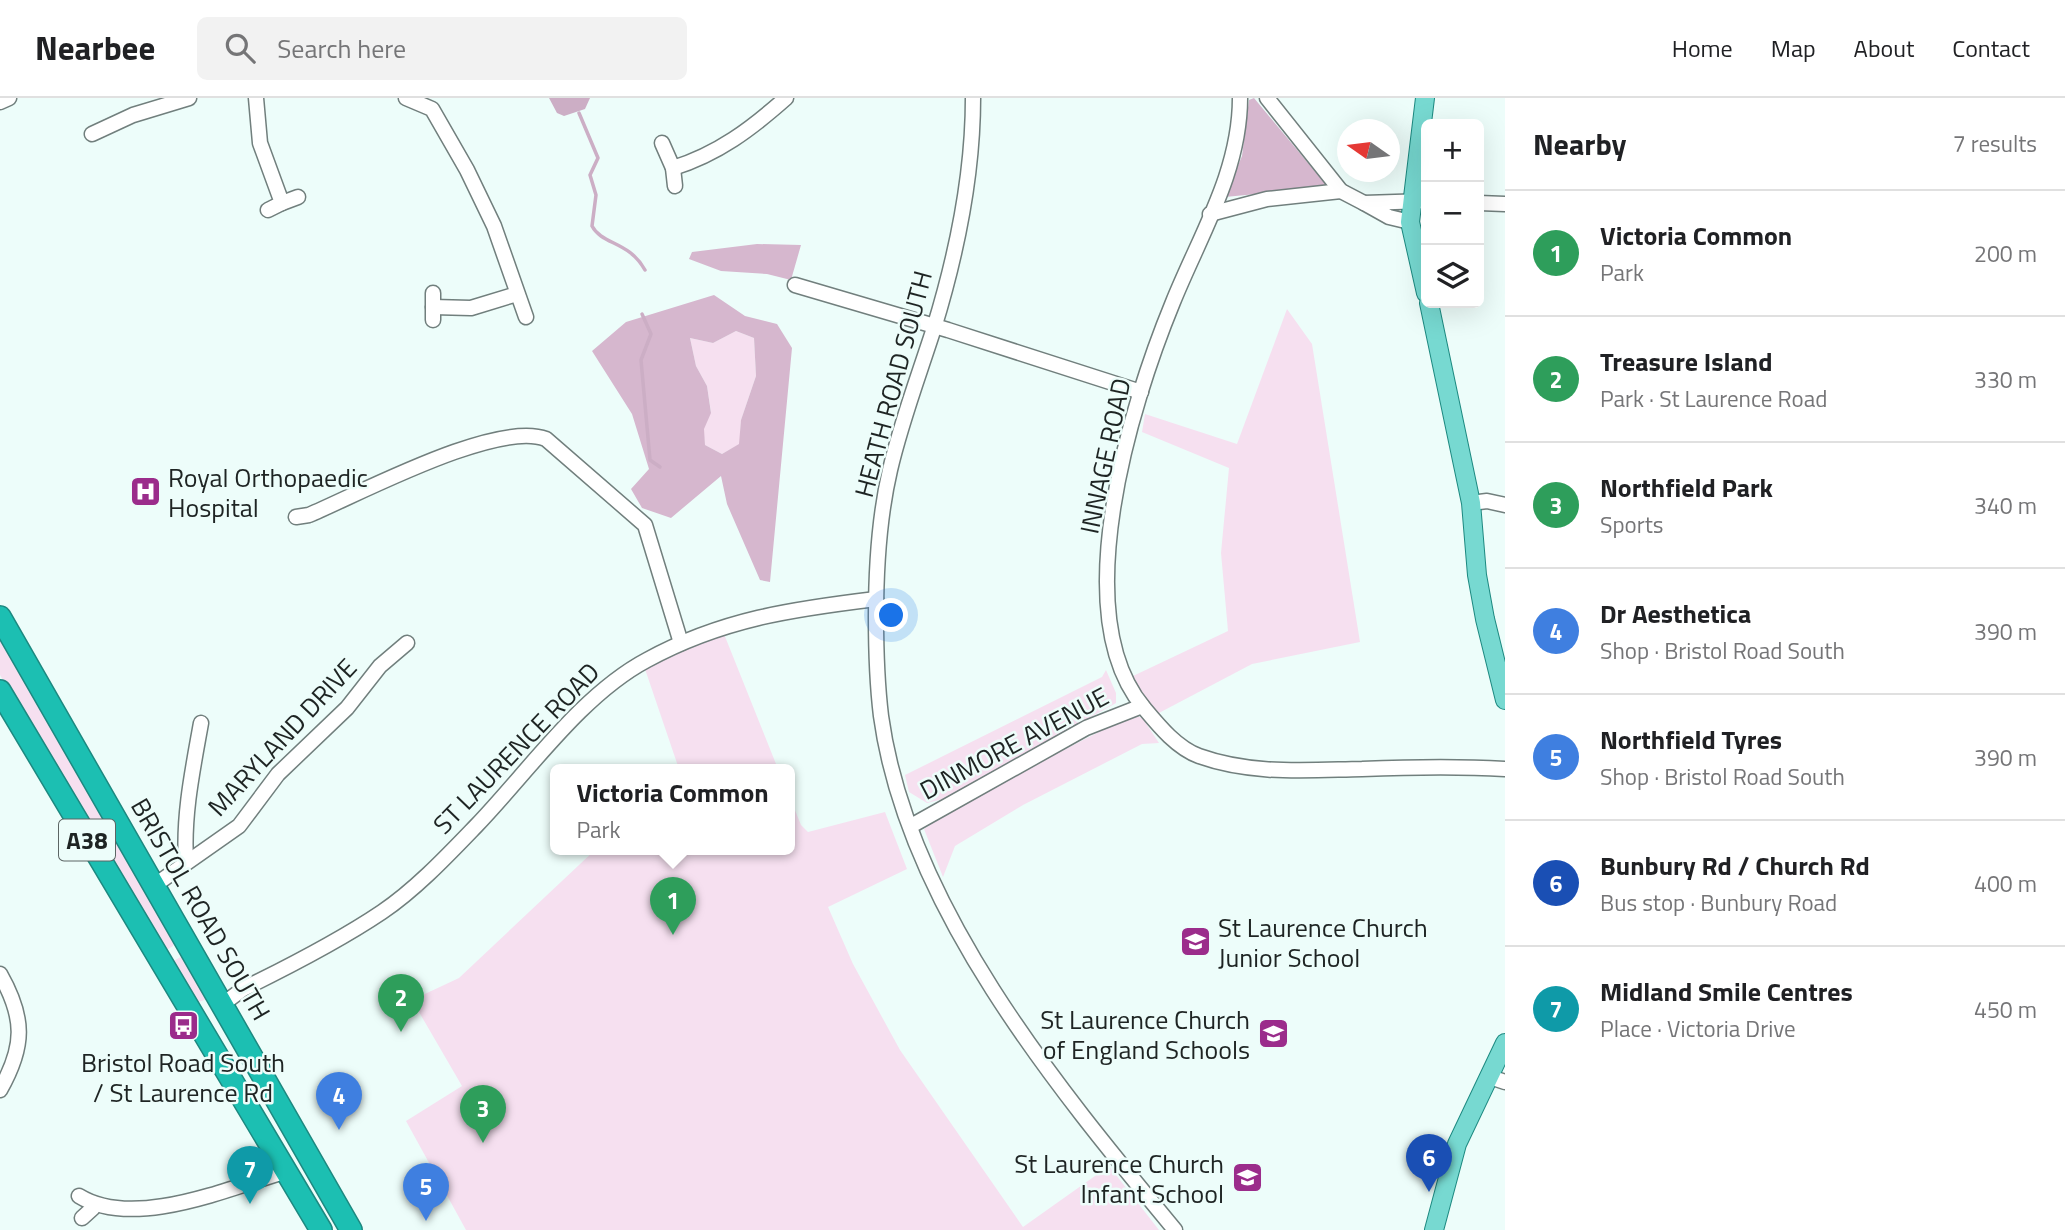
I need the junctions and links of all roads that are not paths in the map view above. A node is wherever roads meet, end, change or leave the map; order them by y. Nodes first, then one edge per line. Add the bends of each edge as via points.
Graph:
1 (9, 98) edge
2 (189, 98) edge
3 (256, 98) edge
4 (406, 98) edge
5 (786, 98) edge
6 (973, 98) edge
7 (1240, 98) edge
8 (1267, 98) edge
9 (1425, 98) edge
10 (0, 102) edge
11 (92, 134) dead end
12 (662, 143) dead end
13 (673, 168) junction
14 (675, 186) dead end
15 (1341, 191) junction
16 (299, 197) dead end
17 (1419, 201) edge
18 (282, 203) junction
19 (1364, 203) junction
20 (1484, 203) edge
21 (1505, 204) edge
22 (268, 210) dead end
23 (1210, 214) junction
24 (1410, 222) junction
25 (1421, 271) edge
26 (795, 285) dead end
27 (517, 294) junction
28 (433, 307) dead end
29 (1430, 308) edge
30 (526, 317) dead end
31 (934, 326) junction
32 (1141, 392) junction
33 (1471, 503) junction
34 (1505, 505) edge
35 (296, 517) dead end
36 (876, 599) junction
37 (0, 617) edge
38 (407, 643) dead end
39 (681, 643) junction
40 (0, 691) edge
41 (1505, 700) edge
42 (1142, 706) junction
43 (201, 723) dead end
44 (1505, 769) edge
45 (911, 826) junction
46 (186, 862) junction
47 (155, 885) junction
48 (183, 933) junction
49 (158, 958) junction
50 (0, 974) edge
51 (223, 1004) junction
52 (195, 1019) junction
53 (1505, 1043) edge
54 (1497, 1079) edge
55 (0, 1090) edge
56 (287, 1171) junction
57 (79, 1196) dead end
58 (93, 1208) junction
59 (82, 1218) dead end
60 (321, 1230) edge
61 (351, 1230) edge
62 (1175, 1230) edge
63 (1434, 1230) edge

1 - 10 street
2 - 11 street via 133,115
3 - 18 street via 260,143
4 - 27 street via 432,109 494,226
5 - 13 street via 726,145
6 - 31 street, HEATH ROAD SOUTH via 965,204
7 - 23 street, INNAGE ROAD via 1240,130 1232,164
8 - 15 street
9 - 17 main road
12 - 13 street
13 - 14 street
15 - 19 street
15 - 23 street via 1267,200
16 - 18 street
17 - 19 street
17 - 24 main road
18 - 22 street
19 - 24 street
20 - 21 street
23 - 32 street, INNAGE ROAD via 1167,315
24 - 25 main road
26 - 31 street
27 - 28 street via 471,308
27 - 30 street
29 - 33 main road
31 - 32 street
31 - 36 street, HEATH ROAD SOUTH via 890,471
32 - 42 street, INNAGE ROAD via 1113,509 1107,607 1114,650
33 - 34 street
33 - 41 main road via 1477,575
35 - 39 street via 475,443 533,434 547,439 645,525
36 - 39 street, ST LAURENCE ROAD via 769,614 730,623
36 - 45 street, HEATH ROAD SOUTH via 881,717
37 - 47 highway, BRISTOL ROAD SOUTH / A38
38 - 46 street, MARYLAND DRIVE via 278,774 239,826
39 - 51 street, ST LAURENCE ROAD via 617,679 475,827 383,911
40 - 49 highway, A38
42 - 44 street, INNAGE ROAD via 1164,732 1197,756 1276,772 1455,765
42 - 45 street, DINMORE AVENUE via 1086,728
43 - 46 street via 185,838
45 - 62 street, HEATH ROAD SOUTH via 974,959 1012,1019
46 - 47 street, MARYLAND DRIVE
47 - 48 highway, BRISTOL ROAD SOUTH / A38
48 - 49 highway via 174,956
48 - 51 highway, BRISTOL ROAD SOUTH / A38
49 - 52 highway, A38
50 - 55 street via 12,995 21,1037
51 - 52 highway
51 - 61 highway, BRISTOL ROAD SOUTH / A38
52 - 56 highway, A38
53 - 54 main road
54 - 63 main road via 1457,1144
56 - 58 street via 209,1199 139,1213
56 - 60 highway, A38
57 - 58 street
58 - 59 street

